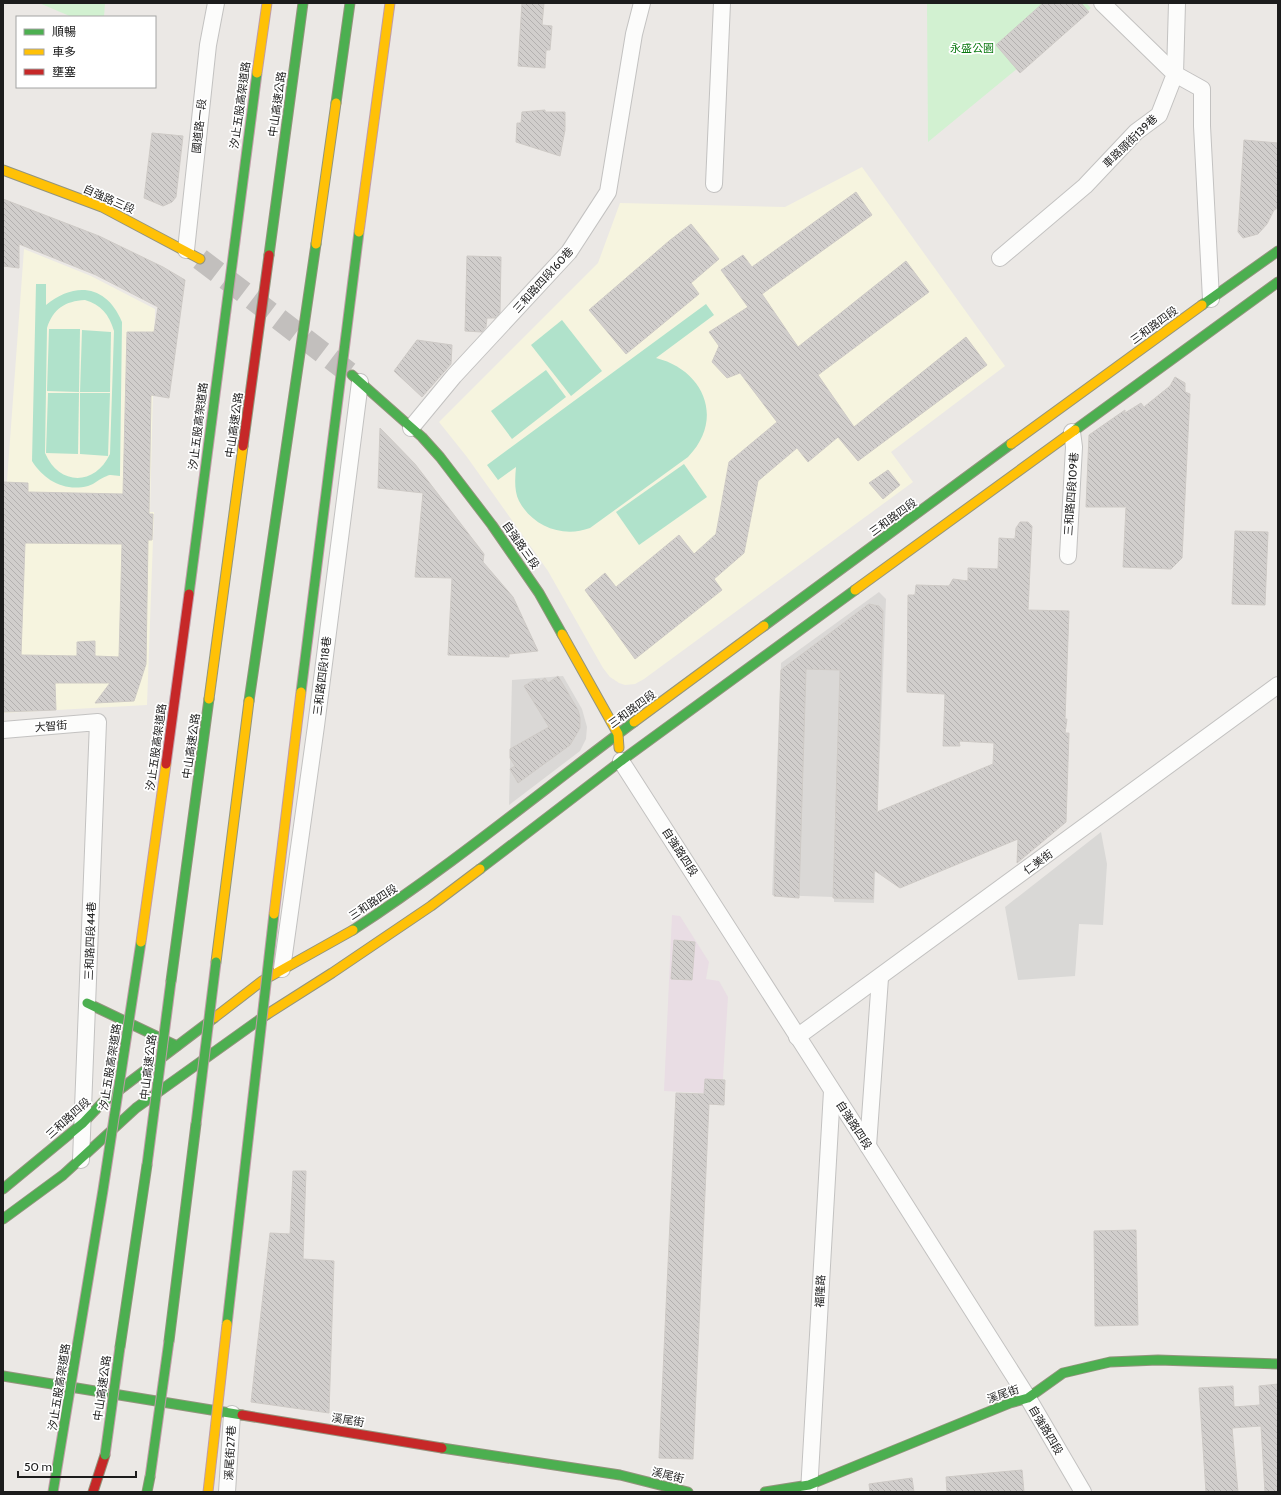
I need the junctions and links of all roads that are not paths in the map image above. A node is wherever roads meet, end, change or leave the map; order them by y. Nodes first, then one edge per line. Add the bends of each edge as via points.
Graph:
1 (216, 3) edge
2 (267, 3) edge
3 (303, 3) edge
4 (350, 3) edge
5 (390, 3) edge
6 (642, 3) edge
7 (722, 3) edge
8 (1102, 3) edge
9 (1177, 3) edge
10 (1175, 74) junction
11 (3, 170) edge
12 (714, 184) dead end
13 (186, 250) junction
14 (1278, 251) edge
15 (1000, 258) dead end
16 (200, 259) tunnel mouth
17 (1278, 282) edge
18 (1211, 299) junction
19 (356, 378) joint
20 (411, 428) junction
21 (1072, 432) junction
22 (1068, 556) dead end
23 (1278, 685) edge
24 (98, 722) joint
25 (3, 730) edge
26 (618, 734) junction
27 (621, 761) junction
28 (282, 969) junction
29 (880, 978) junction
30 (88, 1003) junction
31 (797, 1037) junction
32 (177, 1046) junction
33 (832, 1090) junction
34 (83, 1123) junction
35 (868, 1146) junction
36 (81, 1160) junction
37 (3, 1189) edge
38 (3, 1220) edge
39 (1278, 1364) edge
40 (3, 1376) edge
41 (1028, 1398) junction
42 (232, 1414) junction
43 (105, 1455) junction
44 (809, 1488) edge
45 (53, 1492) edge
46 (94, 1492) edge
47 (99, 1492) edge
48 (148, 1492) edge
49 (208, 1492) edge
50 (227, 1492) edge
51 (688, 1492) edge
52 (765, 1492) edge
53 (1083, 1492) edge

1 - 13 street, 國道路一段 via 208,45
2 - 45 main road, 汐止五股高架道路, bridge via 127,1038
3 - 43 main road, 中山高速公路, bridge via 147,1165
4 - 48 main road, bridge via 242,748
5 - 49 main road, bridge via 301,689
6 - 20 street, 三和路四段160巷 via 634,34 608,192 570,252 454,376
7 - 12 street
8 - 10 street
9 - 10 street
10 - 15 street, 車路頭街139巷 via 1158,115 1136,132 1085,186
10 - 18 street via 1202,89
11 - 13 main road, 自強路三段 via 102,207
13 - 16 main road, 自強路三段
14 - 18 main road, 三和路四段
17 - 21 main road
18 - 26 main road, 三和路四段
19 - 20 main road, 自強路三段
19 - 28 street, 三和路四段118巷 via 316,726
20 - 26 main road, 自強路三段 via 440,457 492,525 539,593
21 - 22 street, 三和路四段109巷 via 1074,447
21 - 27 main road
23 - 29 street, 仁美街
24 - 25 street, 大智街
24 - 30 street, 三和路四段44巷
26 - 27 main road, 自強路三段
26 - 28 main road, 三和路四段 via 480,841 397,901 338,939
27 - 31 street, 自強路四段
27 - 36 main road via 431,906 271,1011 136,1108
28 - 32 main road, 三和路四段 via 262,981
29 - 31 street, 仁美街
29 - 35 street
30 - 32 main road
30 - 34 street, 三和路四段44巷
31 - 33 street, 自強路四段
32 - 34 main road, 三和路四段 via 102,1103
33 - 35 street, 自強路四段
33 - 44 street, 福隆路
34 - 36 street, 三和路四段44巷
34 - 37 main road, 三和路四段
35 - 41 street, 自強路四段
36 - 38 main road
39 - 41 main road, 溪尾街 via 1158,1360 1110,1362 1063,1374
40 - 42 main road, 溪尾街
41 - 44 main road, 溪尾街 via 1010,1403
41 - 53 street, 自強路四段
42 - 50 street, 溪尾街27巷
42 - 51 main road, 溪尾街 via 620,1475
43 - 46 main road
43 - 47 main road, 中山高速公路
44 - 52 main road, 溪尾街

